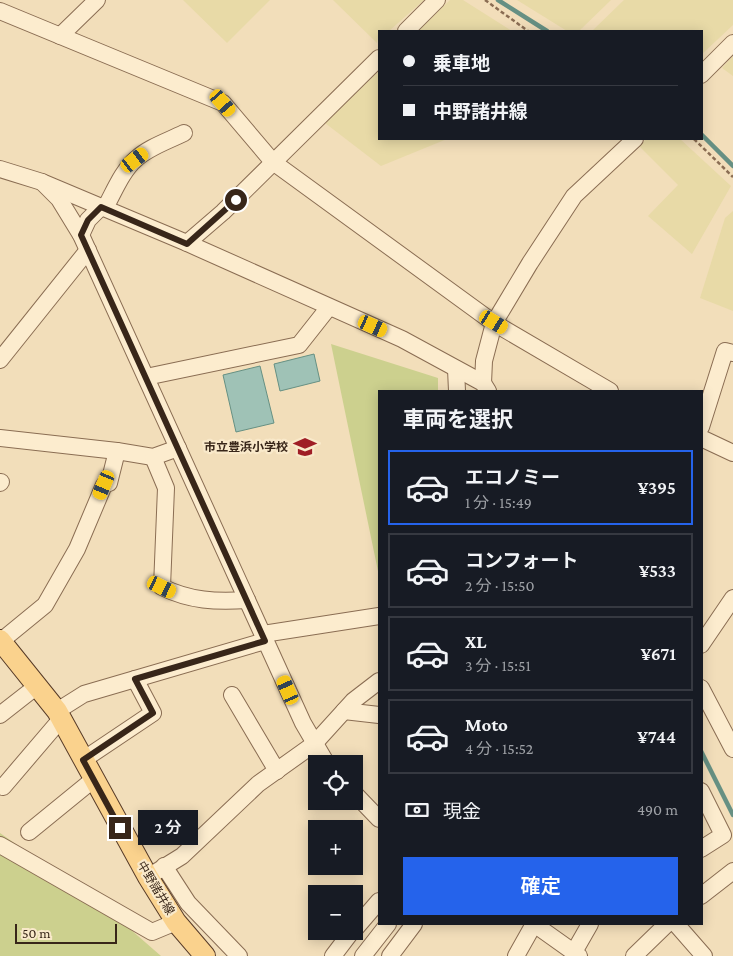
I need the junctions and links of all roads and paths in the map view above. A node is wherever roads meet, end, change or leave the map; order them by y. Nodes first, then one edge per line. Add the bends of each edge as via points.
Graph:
1 (97, 0) edge
2 (437, 0) edge
3 (485, 0) edge
4 (0, 11) edge
5 (407, 30) edge
6 (527, 30) edge
7 (60, 36) junction
8 (733, 43) edge
9 (378, 59) edge
10 (703, 73) edge
11 (184, 133) dead end
12 (634, 140) edge
13 (695, 140) edge
14 (273, 162) junction
15 (0, 170) edge
16 (733, 177) edge
17 (42, 182) junction
18 (103, 208) junction
19 (81, 235) junction
20 (187, 244) junction
21 (88, 250) junction
22 (329, 306) junction
23 (494, 322) junction
24 (733, 353) edge
25 (0, 360) edge
26 (456, 369) junction
27 (146, 377) junction
28 (486, 387) edge
29 (457, 390) edge
30 (608, 390) edge
31 (703, 421) edge
32 (0, 438) edge
33 (703, 439) edge
34 (178, 448) junction
35 (117, 451) junction
36 (733, 453) edge
37 (153, 457) junction
38 (247, 600) junction
39 (731, 605) edge
40 (378, 616) edge
41 (264, 637) junction
42 (0, 641) edge
43 (703, 642) edge
44 (135, 679) junction
45 (378, 682) edge
46 (37, 686) junction
47 (703, 692) edge
48 (232, 695) dead end
49 (344, 711) junction
50 (0, 715) edge
51 (59, 715) junction
52 (378, 715) edge
53 (314, 744) junction
54 (733, 750) edge
55 (321, 755) edge
56 (83, 760) junction
57 (277, 771) junction
58 (94, 779) junction
59 (3, 788) dead end
60 (703, 794) edge
61 (363, 801) edge
62 (377, 814) edge
63 (29, 832) dead end
64 (0, 845) edge
65 (703, 848) edge
66 (733, 871) edge
67 (156, 872) junction
68 (703, 894) edge
69 (378, 902) edge
70 (363, 919) edge
71 (176, 922) junction
72 (387, 925) edge
73 (413, 925) edge
74 (533, 925) edge
75 (535, 925) edge
76 (590, 925) edge
77 (665, 925) edge
78 (677, 925) edge
79 (345, 940) edge
80 (576, 954) edge
81 (205, 956) edge
82 (238, 956) edge
83 (333, 956) edge
84 (363, 956) edge
85 (390, 956) edge
86 (516, 956) edge
87 (634, 956) edge
88 (704, 956) edge

1 - 7 street
2 - 5 street
3 - 6 path
4 - 7 street
7 - 14 street via 223,103
8 - 10 street
9 - 14 street
11 - 18 street via 135,160
12 - 23 street via 574,196
13 - 16 path
14 - 20 street
14 - 23 street
15 - 17 street
17 - 18 street
17 - 19 street via 59,199
18 - 19 street via 88,220
18 - 20 street
19 - 21 street
20 - 22 street
21 - 25 street
21 - 27 street
22 - 26 street via 402,339
22 - 27 street via 299,345
23 - 28 street via 484,361
23 - 30 street
24 - 31 street via 725,351
26 - 28 street
26 - 29 street
27 - 34 street
32 - 35 street
33 - 36 street
34 - 37 street
34 - 38 street
35 - 37 street
35 - 42 street via 109,483 104,485 77,549 45,605
37 - 38 street via 166,488 162,587 180,596 214,602
38 - 41 street
39 - 43 street
40 - 41 street
41 - 44 street
41 - 53 street
42 - 46 main road, 中野諸井線
44 - 51 street via 84,694
44 - 56 street via 153,713
45 - 49 street
46 - 50 street
46 - 51 main road, 中野諸井線
47 - 54 street
48 - 57 street
49 - 52 street
49 - 53 street
51 - 56 main road, 中野諸井線
51 - 59 street
53 - 55 street
53 - 57 street
56 - 58 main road, 中野諸井線
57 - 67 street via 258,784 182,856
58 - 63 street
58 - 67 main road, 中野諸井線
60 - 65 street via 723,835
61 - 62 street
64 - 71 street via 152,932
66 - 68 street
67 - 71 main road, 中野諸井線
67 - 82 street
69 - 70 street
71 - 81 main road, 中野諸井線
72 - 84 street
73 - 85 street
74 - 86 street
75 - 80 street
76 - 80 street
77 - 87 street
78 - 88 street
79 - 83 street

